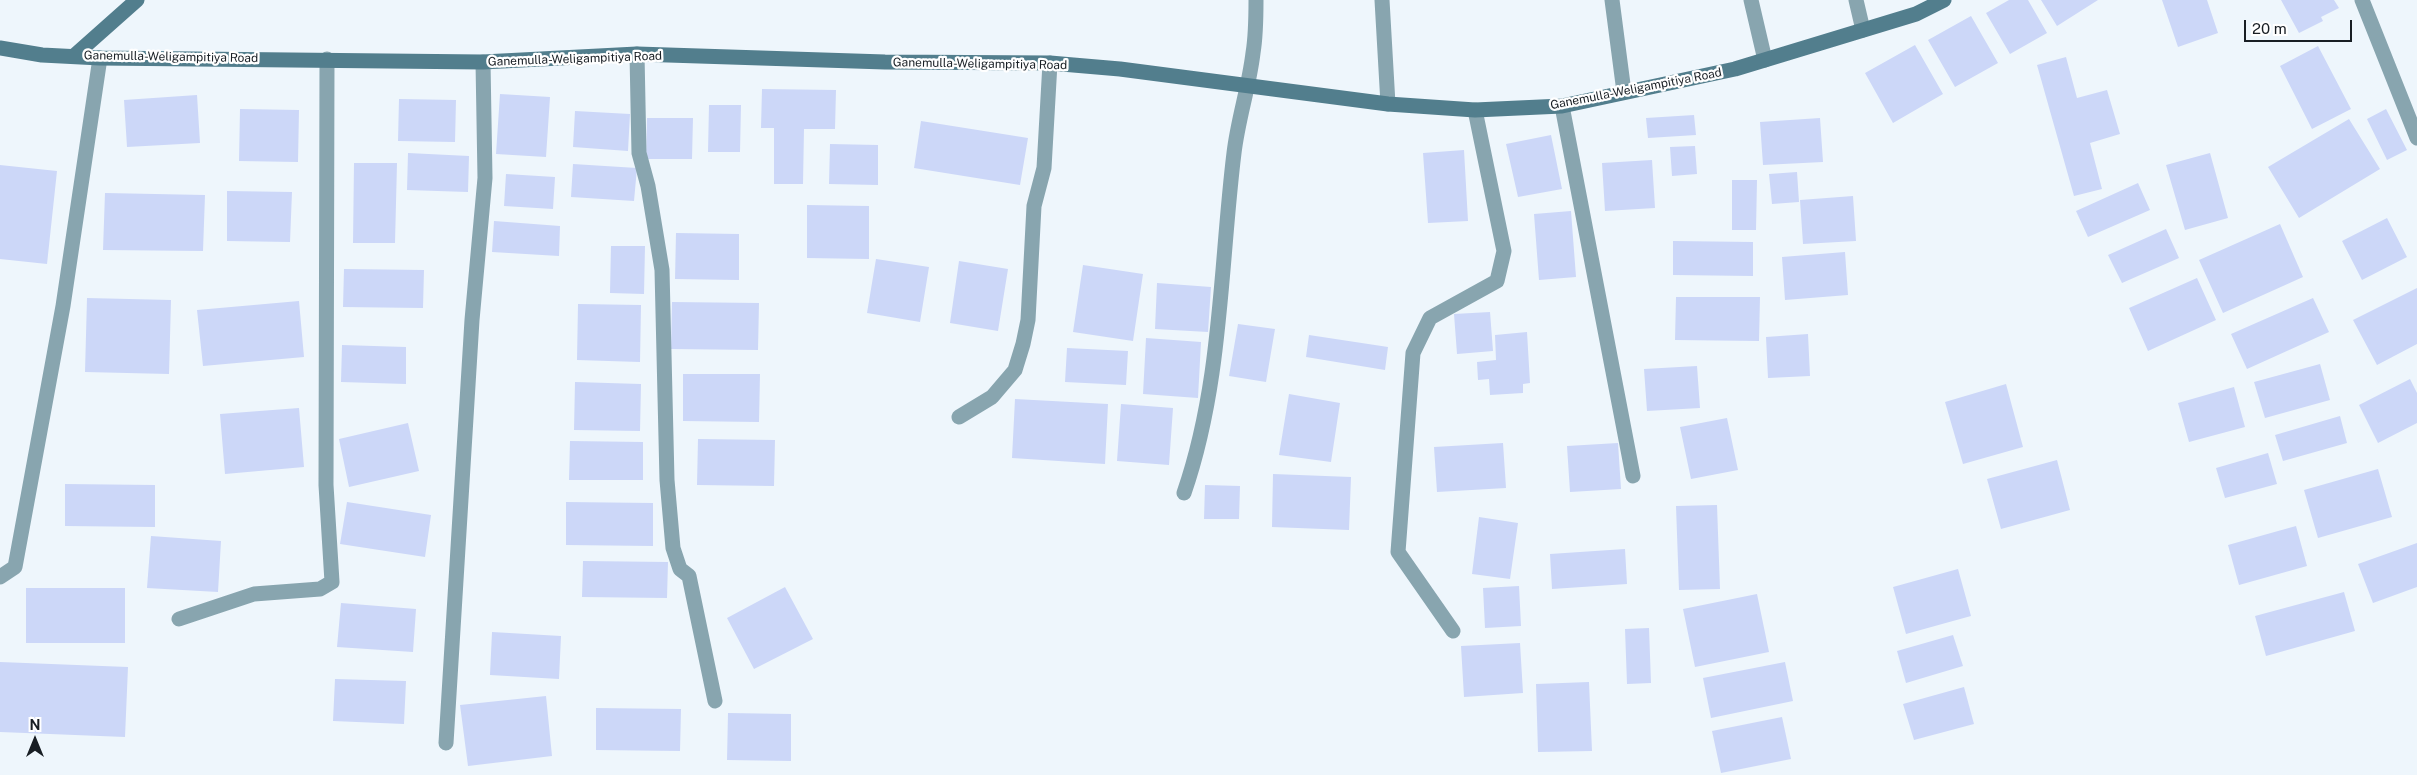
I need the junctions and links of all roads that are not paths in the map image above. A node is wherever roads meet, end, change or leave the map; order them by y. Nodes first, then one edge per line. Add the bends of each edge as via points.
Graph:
1 (137, 0) edge
2 (1256, 0) edge
3 (1382, 0) edge
4 (1612, 0) edge
5 (1752, 0) edge
6 (1856, 0) edge
7 (1944, 0) edge
8 (2362, 0) edge
9 (1863, 30) junction
10 (0, 48) edge
11 (637, 54) junction
12 (75, 56) junction
13 (100, 58) junction
14 (327, 59) junction
15 (1764, 60) junction
16 (483, 62) junction
17 (1050, 63) junction
18 (1247, 84) junction
19 (1624, 92) junction
20 (1388, 104) junction
21 (1562, 106) junction
22 (1475, 110) junction
23 (2417, 138) edge
24 (959, 417) dead end
25 (1633, 476) dead end
26 (1184, 493) dead end
27 (0, 577) edge
28 (179, 619) dead end
29 (1453, 631) dead end
30 (715, 701) dead end
31 (446, 743) dead end

1 - 12 street
2 - 18 street via 1253,54
3 - 20 street
4 - 19 street
5 - 15 street
6 - 9 street
7 - 9 street, Ganemulla-Weligampitiya Road via 1916,14
8 - 23 street
9 - 15 street, Ganemulla-Weligampitiya Road
10 - 12 street, Ganemulla-Weligampitiya Road via 42,56
11 - 16 street, Ganemulla-Weligampitiya Road
11 - 17 street, Ganemulla-Weligampitiya Road via 885,62
11 - 30 street via 639,153 662,270 667,480 672,548 680,569 689,576
12 - 13 street, Ganemulla-Weligampitiya Road
13 - 14 street, Ganemulla-Weligampitiya Road
13 - 27 street via 63,306 14,567
14 - 16 street, Ganemulla-Weligampitiya Road
14 - 28 street via 326,485 332,582 320,589 254,594
15 - 19 street, Ganemulla-Weligampitiya Road
16 - 31 street via 485,178 472,320
17 - 18 street, Ganemulla-Weligampitiya Road
17 - 24 street via 1044,168 1034,206 1028,320 1023,344 1015,370 992,397
18 - 20 street, Ganemulla-Weligampitiya Road
18 - 26 street via 1234,152 1224,243 1220,325 1198,453
19 - 21 street, Ganemulla-Weligampitiya Road
20 - 22 street, Ganemulla-Weligampitiya Road
21 - 22 street, Ganemulla-Weligampitiya Road
21 - 25 street
22 - 29 street via 1504,251 1498,281 1430,318 1413,353 1398,552

